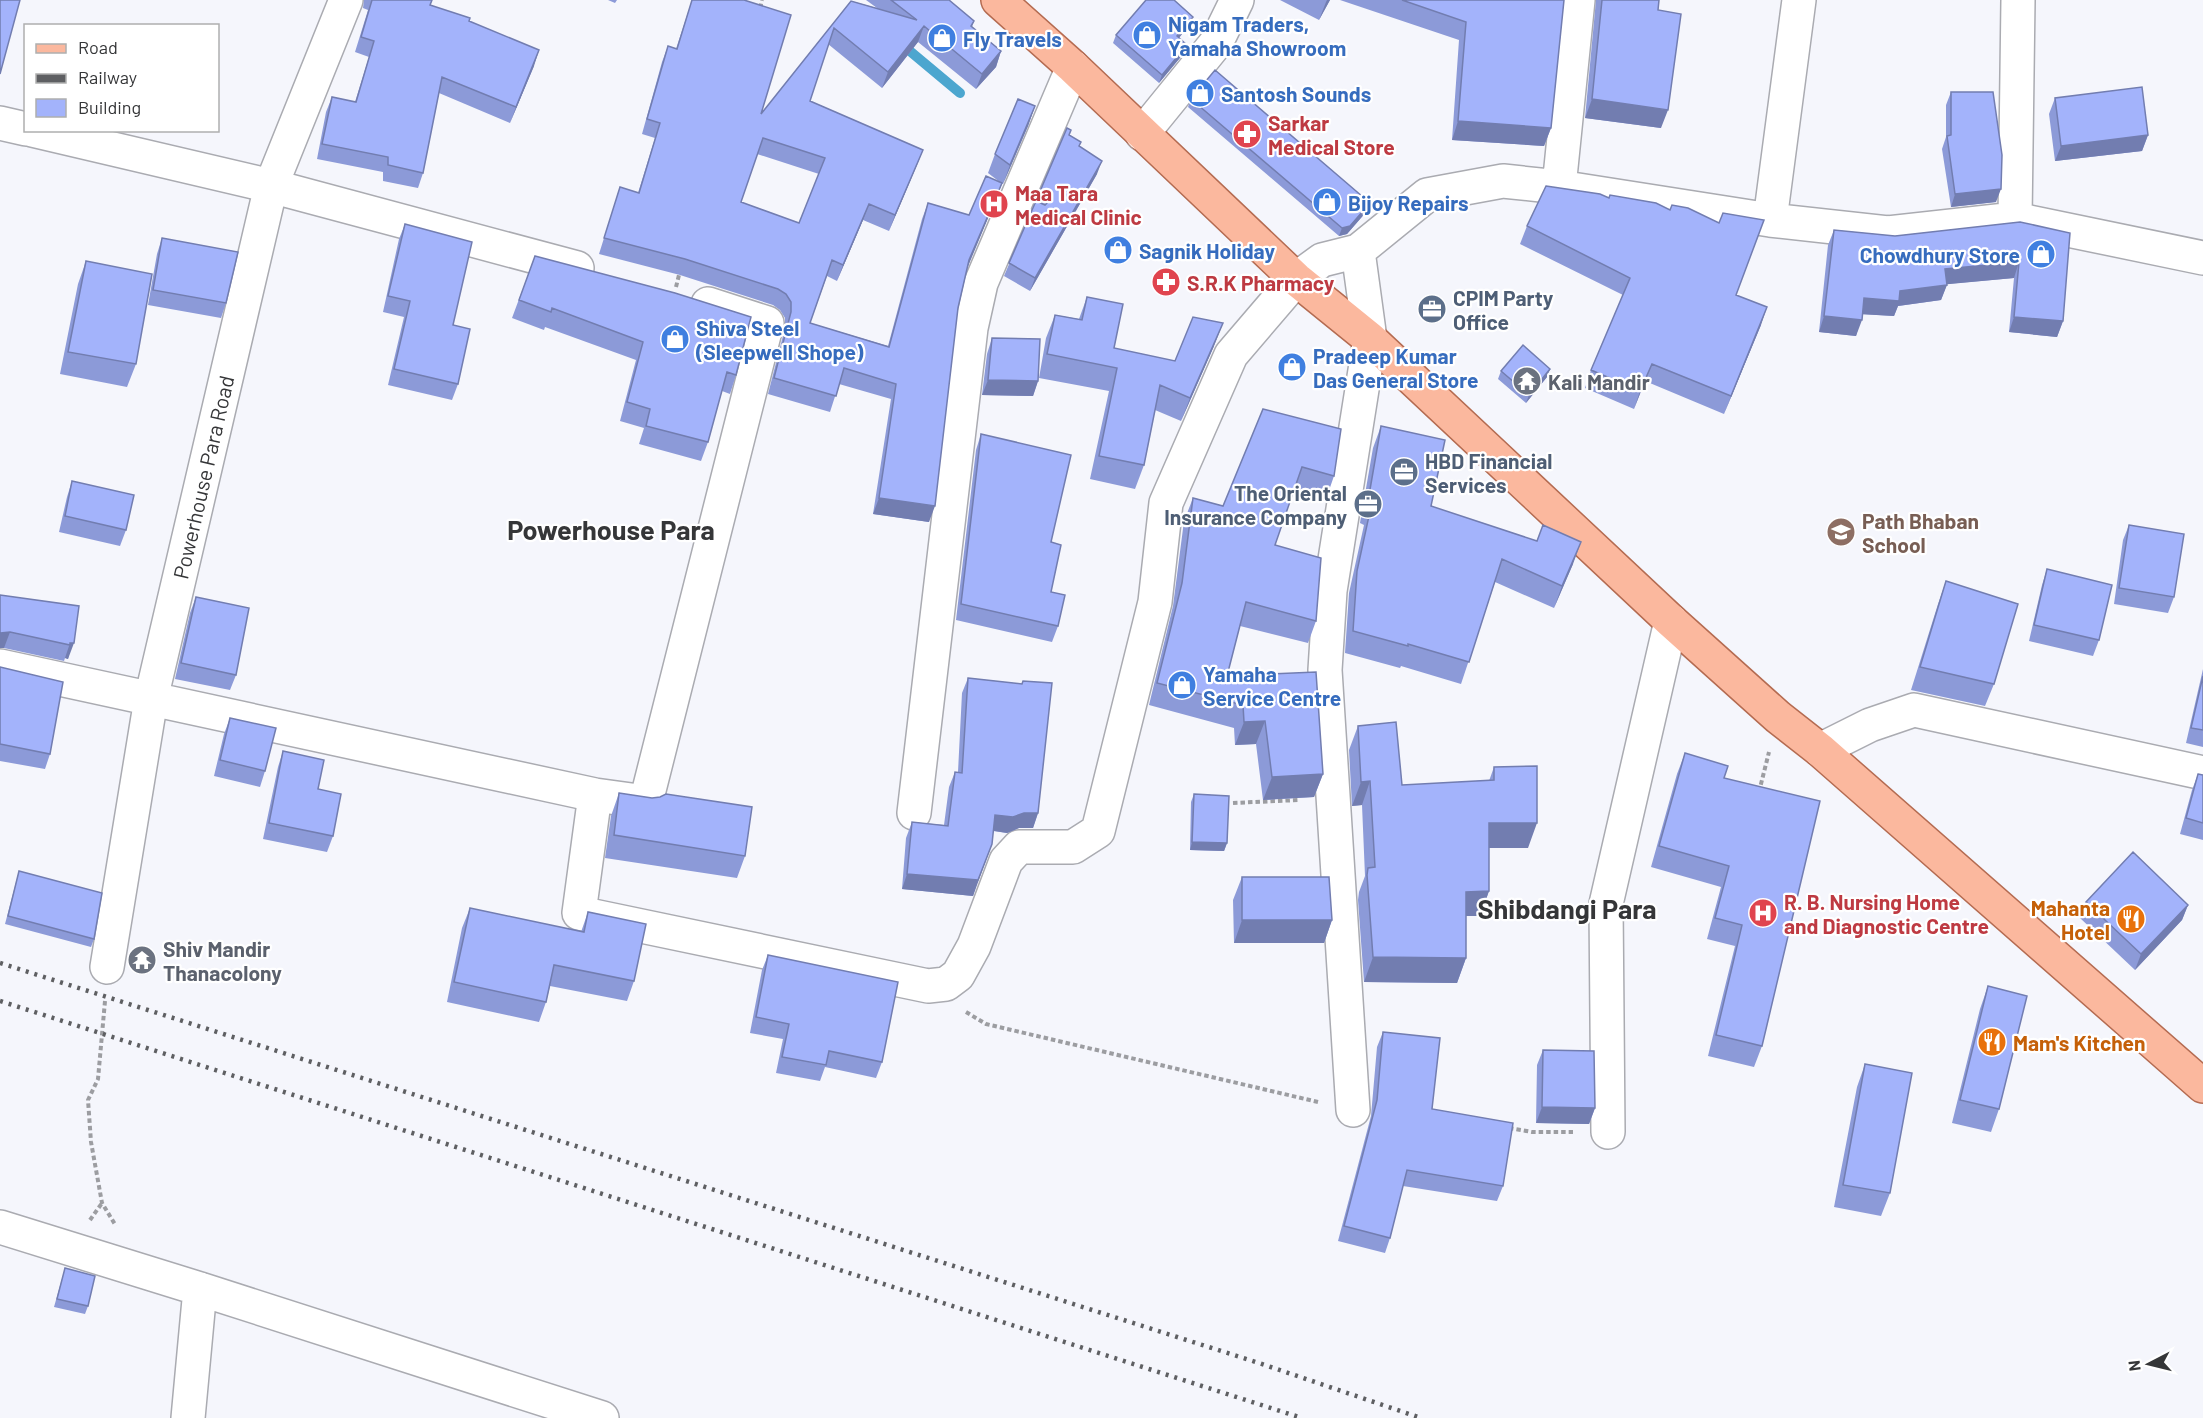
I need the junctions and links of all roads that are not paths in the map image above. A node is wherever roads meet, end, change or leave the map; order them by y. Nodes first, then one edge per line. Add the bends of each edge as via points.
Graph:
1 (345, 0) edge
2 (998, 0) edge
3 (1237, 0) edge
4 (1578, 0) edge
5 (1799, 0) edge
6 (2018, 0) edge
7 (1073, 67) junction
8 (0, 123) edge
9 (24, 129) edge
10 (41, 132) edge
11 (1142, 134) junction
12 (271, 186) junction
13 (1559, 187) junction
14 (2015, 219) junction
15 (1770, 220) junction
16 (1358, 251) junction
17 (2203, 258) edge
18 (604, 275) edge
19 (1296, 279) junction
20 (677, 282) dead end
21 (1370, 339) junction
22 (1671, 621) junction
23 (0, 666) edge
24 (151, 699) junction
25 (1820, 750) junction
26 (2203, 773) edge
27 (594, 795) junction
28 (914, 813) dead end
29 (107, 967) road end
30 (2203, 1086) edge
31 (1353, 1110) road end
32 (1608, 1132) road end
33 (0, 1227) edge
34 (200, 1289) junction
35 (188, 1418) edge
36 (601, 1418) edge

1 - 12 street, Powerhouse Para Road
2 - 7 main road
3 - 11 street via 1216,43
4 - 13 street
5 - 15 street
6 - 14 street
7 - 11 main road
7 - 28 street via 981,283 971,328
8 - 9 street
10 - 12 street
11 - 19 main road
12 - 18 street
12 - 24 street, Powerhouse Para Road
13 - 15 street
13 - 16 street via 1503,181 1427,195
14 - 15 street via 1888,233
14 - 17 street
16 - 19 street via 1322,260
16 - 21 street
19 - 21 main road
19 - 27 street via 1231,355 1166,502 1155,602 1098,831 1073,847 1019,847 1006,861 974,946 958,975 946,984 928,987 579,913
20 - 27 street via 767,323 646,802
21 - 22 main road
21 - 31 street via 1330,591 1325,670
22 - 25 main road
22 - 32 street via 1606,904
23 - 24 street
24 - 27 street
24 - 29 street, Powerhouse Para Road
25 - 26 street via 1870,725 1914,710
25 - 30 main road
33 - 34 street
34 - 35 street
34 - 36 street

